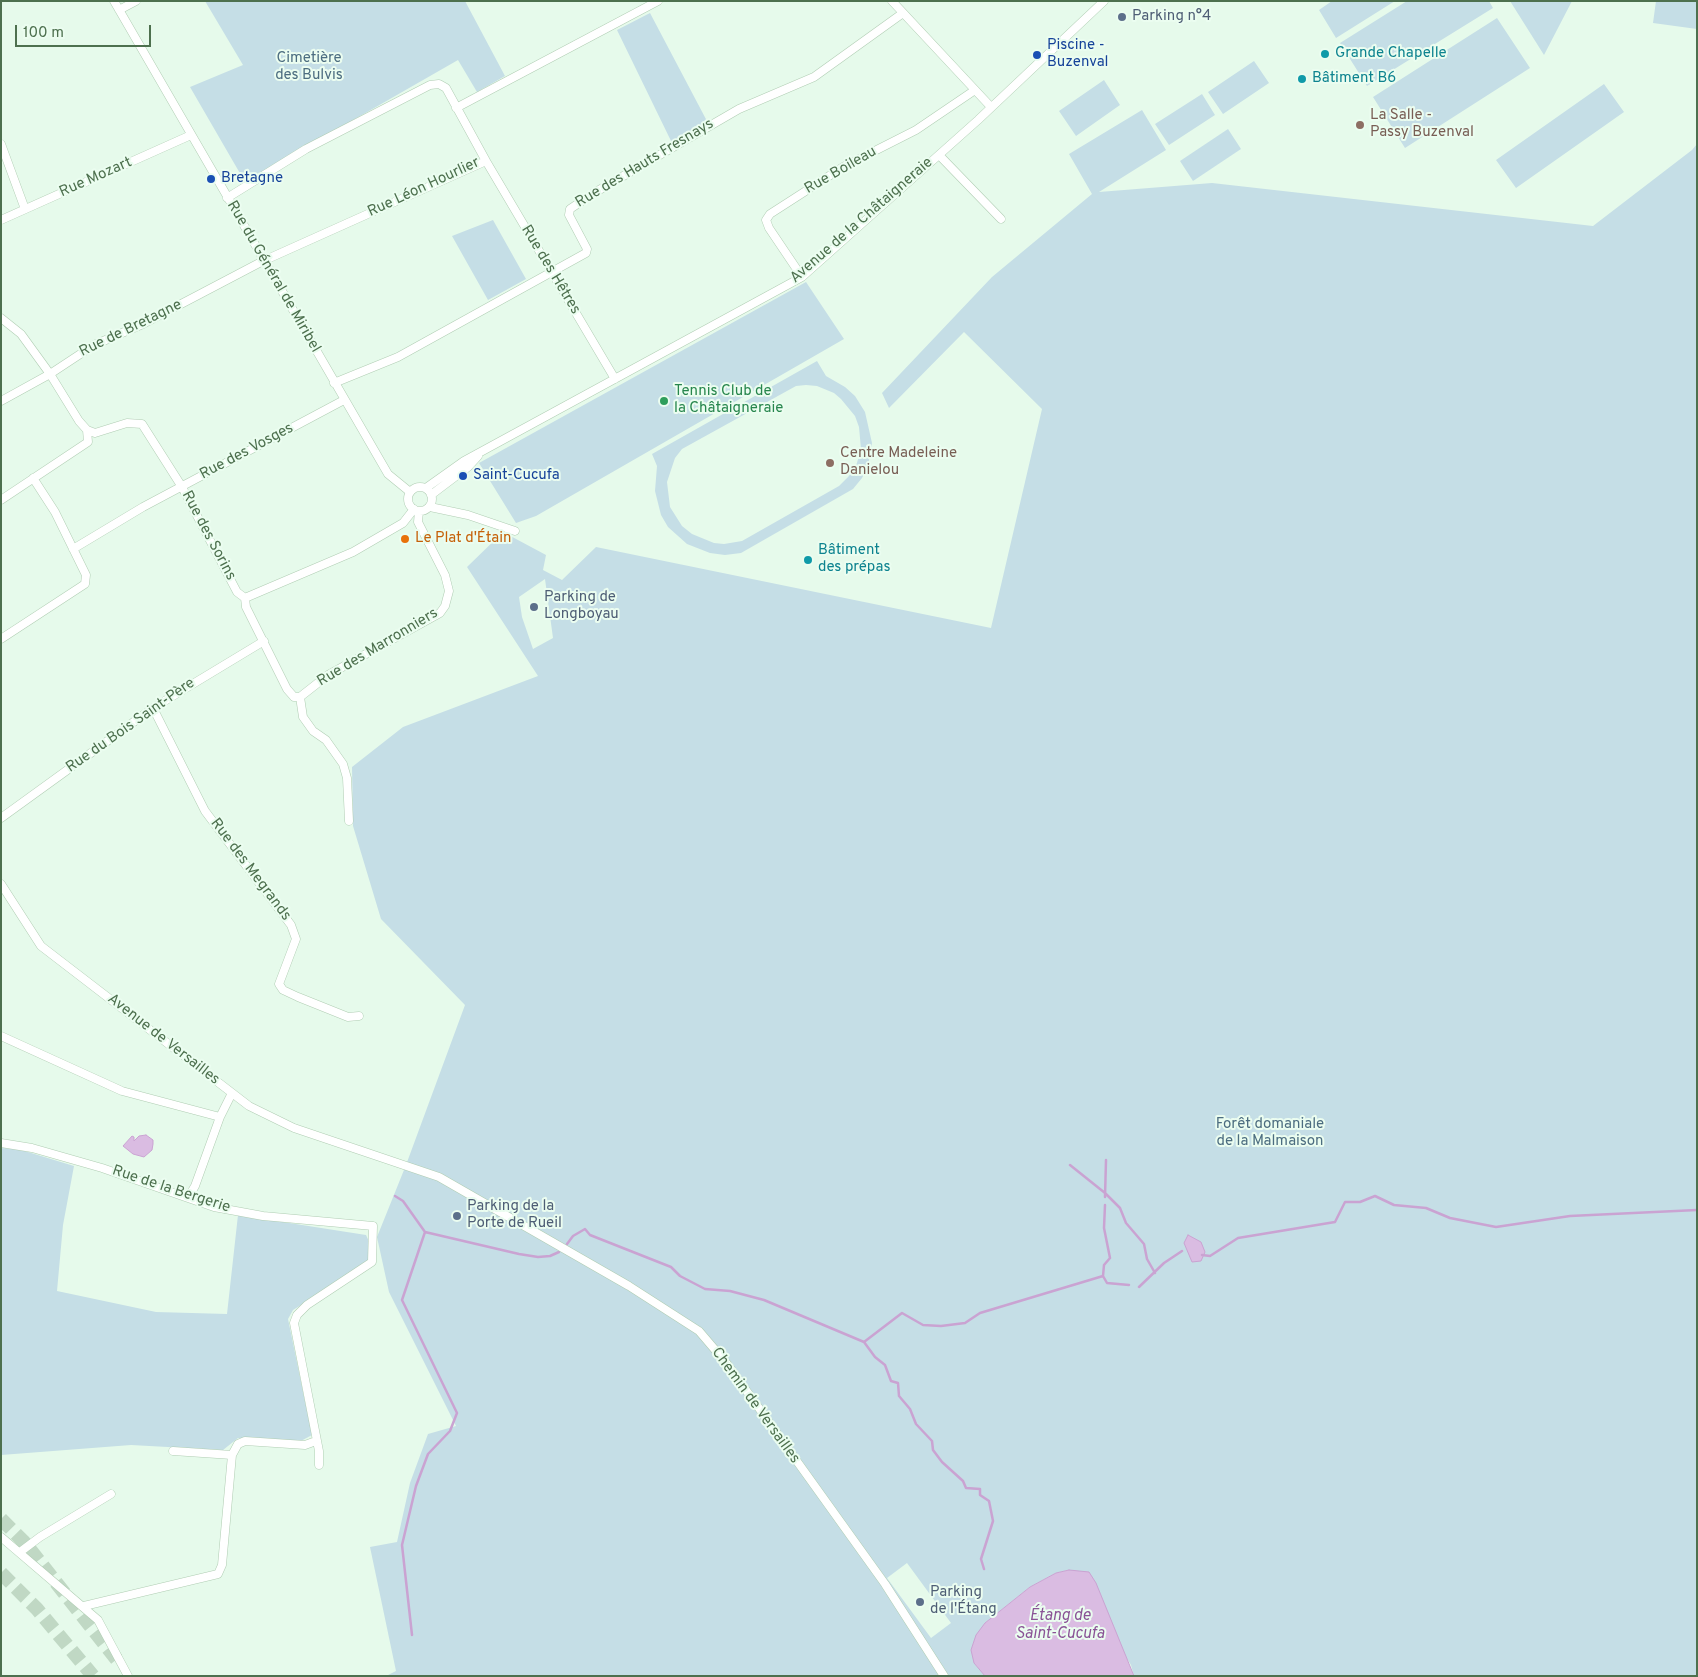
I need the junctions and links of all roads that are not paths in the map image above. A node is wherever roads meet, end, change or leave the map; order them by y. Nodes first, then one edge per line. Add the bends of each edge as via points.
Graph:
1 (114, 1) edge
2 (136, 1) edge
3 (658, 1) edge
4 (892, 1) edge
5 (1104, 1) edge
6 (119, 10) junction
7 (903, 13) junction
8 (975, 90) junction
9 (991, 107) junction
10 (456, 108) junction
11 (191, 135) junction
12 (1, 144) edge
13 (939, 155) junction
14 (486, 161) junction
15 (227, 198) junction
16 (26, 209) junction
17 (1001, 219) dead end
18 (1, 220) edge
19 (264, 261) junction
20 (551, 272) junction
21 (802, 277) junction
22 (1, 318) edge
23 (50, 374) junction
24 (615, 379) junction
25 (334, 383) junction
26 (344, 400) junction
27 (1, 401) edge
28 (87, 430) junction
29 (33, 478) junction
30 (182, 487) junction
31 (410, 492) junction
32 (429, 492) junction
33 (1, 500) edge
34 (430, 507) junction
35 (416, 510) junction
36 (514, 531) dead end
37 (73, 549) junction
38 (245, 598) junction
39 (1, 639) edge
40 (264, 641) junction
41 (300, 697) junction
42 (153, 708) junction
43 (1, 818) edge
44 (349, 821) dead end
45 (1, 884) edge
46 (359, 1016) dead end
47 (1, 1036) edge
48 (232, 1093) junction
49 (220, 1117) junction
50 (1, 1143) edge
51 (360, 1149) joint
52 (189, 1196) junction
53 (316, 1441) junction
54 (174, 1450) dead end
55 (232, 1455) junction
56 (319, 1465) dead end
57 (111, 1494) dead end
58 (1, 1537) edge
59 (20, 1552) junction
60 (84, 1606) junction
61 (128, 1676) edge
62 (944, 1676) edge

1 - 6 street, Rue du Général de Miribel
2 - 6 street
3 - 10 street
4 - 7 street
5 - 9 street, Avenue de la Châtaigneraie
6 - 11 street, Rue du Général de Miribel
7 - 8 street
7 - 20 street, Rue des Hauts Fresnays via 814,77 739,109 570,209 569,215 587,248 586,253
8 - 9 street
8 - 21 street, Rue Boileau via 916,130 843,167 770,214 766,220 769,228
9 - 13 street, Avenue de la Châtaigneraie
10 - 14 street, Rue Léon Hourlier
10 - 15 street, Rue Léon Hourlier via 446,88 430,84 306,149
11 - 15 street, Rue du Général de Miribel
11 - 16 street, Rue Mozart
12 - 16 street
13 - 17 street
13 - 21 street, Avenue de la Châtaigneraie
14 - 19 street, Rue Léon Hourlier
14 - 20 street, Rue des Hêtres
15 - 19 street, Rue du Général de Miribel
16 - 18 street, Rue Mozart
19 - 23 street, Rue de Bretagne via 143,324 94,345
19 - 25 street, Rue du Général de Miribel
20 - 24 street, Rue des Hêtres
20 - 25 street, Rue des Hauts Fresnays via 398,357
21 - 24 street, Avenue de la Châtaigneraie
22 - 23 street via 21,334
23 - 27 street, Rue de Bretagne
23 - 28 street via 78,421
24 - 32 street, Avenue de la Châtaigneraie via 464,461
25 - 26 street, Rue du Général de Miribel
26 - 30 street, Rue des Vosges
26 - 31 street, Rue du Général de Miribel via 388,474
28 - 29 street via 88,442
28 - 30 street, Rue des Sorins via 95,433 127,423 142,424
29 - 33 street
29 - 37 street
30 - 37 street, Rue des Vosges
30 - 38 street, Rue des Sorins via 237,592
31 - 32 street via 415,488
31 - 35 street via 410,505
32 - 34 street
34 - 35 street
34 - 36 street via 468,515
35 - 38 street via 403,523 353,552
35 - 41 street, Rue des Marronniers via 418,522 445,575 449,591 445,606 440,613 328,675
37 - 39 street via 86,575 85,584
38 - 40 street, Rue des Sorins via 246,607
40 - 41 street, Rue des Sorins via 287,689 294,697
40 - 42 street, Rue du Bois Saint-Père
41 - 44 street via 303,718 326,740 343,764 347,778
42 - 43 street, Rue du Bois Saint-Père
42 - 46 street, Rue des Megrands via 205,811 291,924 296,939 279,984 283,990 348,1017
45 - 48 street, Avenue de Versailles via 41,946
47 - 49 street via 122,1090
48 - 49 street
48 - 51 street, Avenue de Versailles via 249,1106 294,1128
49 - 52 street
50 - 52 street, Rue de la Bergerie via 32,1148
51 - 62 street, Chemin de Versailles via 440,1177 629,1286 699,1331 728,1364 885,1584
52 - 53 street, Rue de la Bergerie via 214,1207 263,1216 373,1226 372,1262 307,1305 294,1323
53 - 55 street via 305,1445 245,1441 238,1444
53 - 56 street via 320,1451
54 - 55 street
55 - 60 street via 221,1571
57 - 59 street
58 - 59 street
59 - 60 street
60 - 61 street via 104,1628

